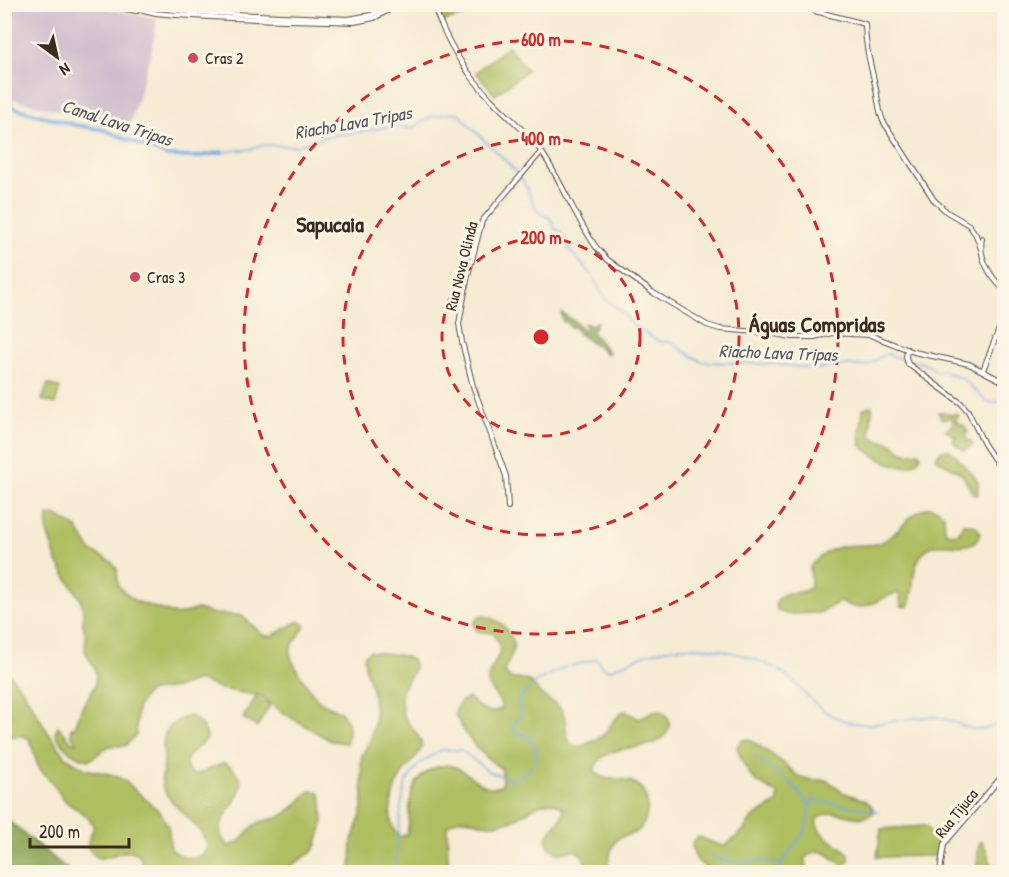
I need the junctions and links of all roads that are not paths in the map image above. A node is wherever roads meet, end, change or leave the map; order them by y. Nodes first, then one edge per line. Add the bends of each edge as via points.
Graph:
1 (97, 4) edge
2 (129, 4) edge
3 (392, 4) edge
4 (400, 4) edge
5 (433, 4) edge
6 (815, 4) edge
7 (541, 152) junction
8 (982, 238) dead end
9 (981, 249) junction
10 (1005, 290) edge
11 (1005, 316) edge
12 (907, 350) junction
13 (983, 370) junction
14 (1005, 382) edge
15 (1005, 474) edge
16 (508, 507) dead end
17 (1005, 774) edge
18 (940, 873) edge

1 - 4 main road via 133,12 354,22 374,18
2 - 3 main road via 181,11 348,19 371,15
5 - 7 main road via 461,64
6 - 9 main road via 815,11 865,24 868,58 883,121 934,200 969,225
7 - 12 main road via 603,255 652,292 707,325 793,337 870,335
7 - 16 main road, Rua Nova Olinda via 480,226 459,324 473,386 506,476
8 - 9 main road
9 - 10 main road via 987,268
11 - 13 main road
12 - 13 main road
12 - 15 main road via 906,359 968,411 988,451
13 - 14 main road
17 - 18 main road, Rua Tijuca via 944,844

